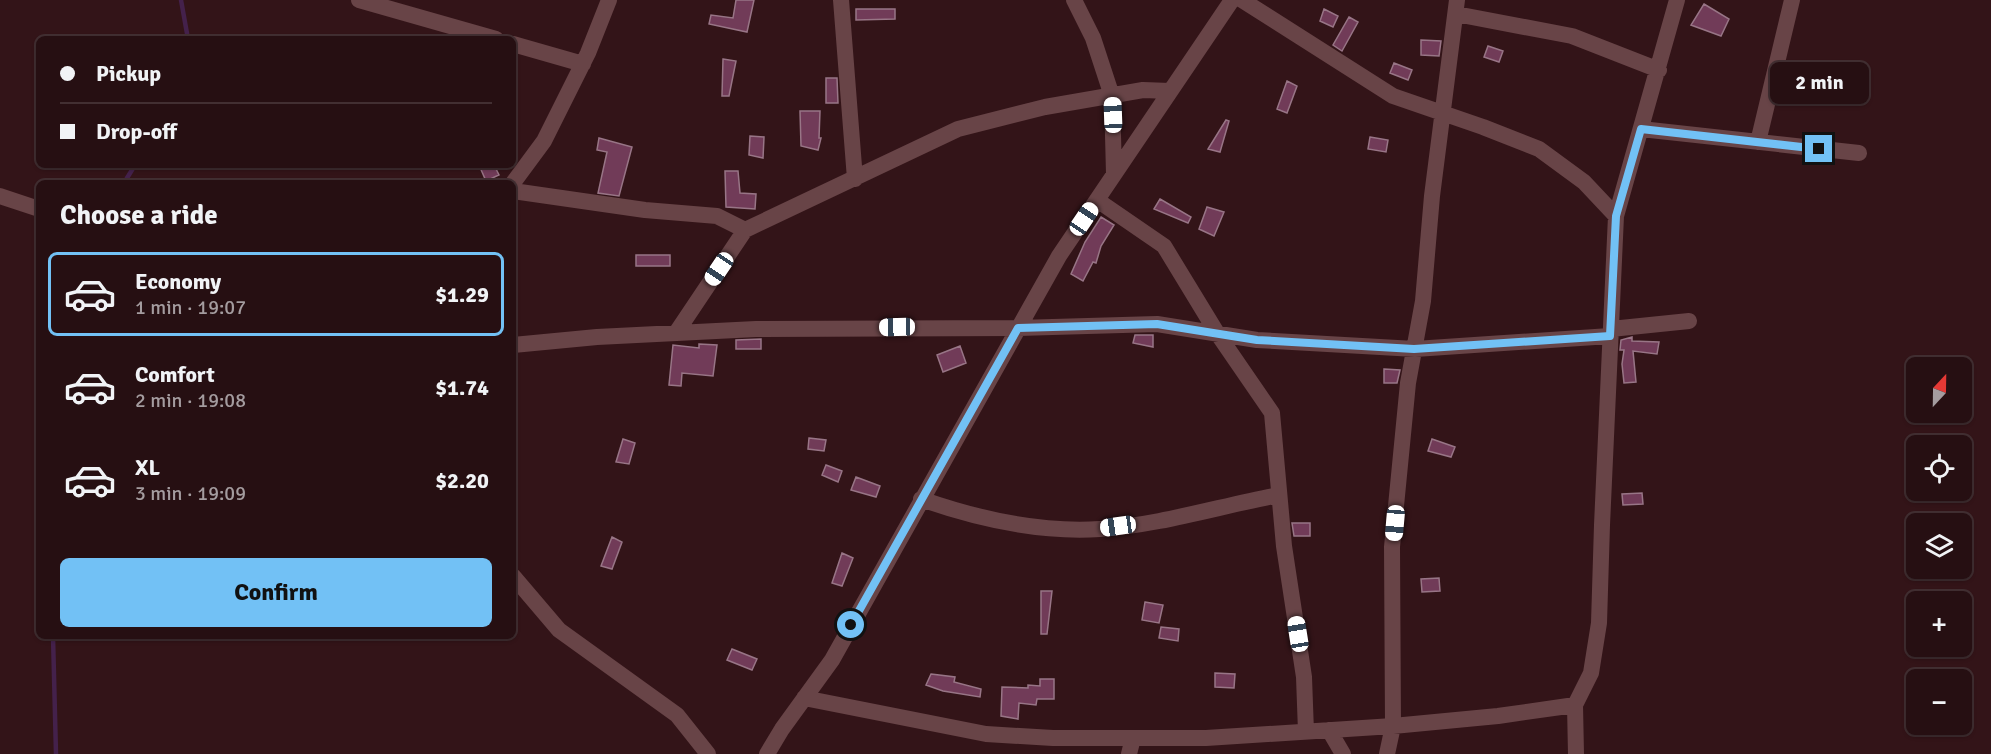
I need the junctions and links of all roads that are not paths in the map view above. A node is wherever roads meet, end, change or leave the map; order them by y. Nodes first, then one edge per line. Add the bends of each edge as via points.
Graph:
1 (359, 0) edge
2 (609, 0) edge
3 (842, 0) edge
4 (1074, 0) edge
5 (1232, 0) edge
6 (1242, 0) edge
7 (1677, 0) edge
8 (1792, 0) edge
9 (1457, 7) edge
10 (485, 36) edge
11 (516, 45) edge
12 (583, 64) junction
13 (1659, 70) junction
14 (1170, 91) junction
15 (1112, 96) junction
16 (1442, 113) junction
17 (1641, 129) junction
18 (1758, 142) junction
19 (1859, 153) dead end
20 (1114, 174) junction
21 (855, 179) junction
22 (515, 180) edge
23 (516, 191) edge
24 (0, 196) edge
25 (1096, 200) junction
26 (36, 208) edge
27 (1616, 216) junction
28 (745, 230) junction
29 (1689, 321) dead end
30 (1018, 328) junction
31 (676, 333) junction
32 (1217, 333) junction
33 (1610, 333) junction
34 (516, 345) edge
35 (1414, 349) junction
36 (1279, 495) junction
37 (921, 499) junction
38 (516, 580) edge
39 (804, 698) junction
40 (1575, 705) junction
41 (1393, 726) junction
42 (1329, 730) junction
43 (1306, 732) junction
44 (1131, 746) edge
45 (708, 754) edge
46 (767, 754) edge
47 (1343, 754) edge
48 (1387, 754) edge
49 (1576, 754) edge

1 - 10 street
2 - 12 street
3 - 21 street
4 - 15 street via 1093,38
5 - 14 street
6 - 16 street via 1393,96
7 - 13 street
8 - 18 street
9 - 13 street via 1572,36
9 - 16 street
11 - 12 street
12 - 22 street via 544,141
13 - 17 street
14 - 15 street via 1143,90
14 - 20 street
15 - 20 street
15 - 21 street via 1045,107 958,129
16 - 27 street via 1539,149 1584,182
16 - 35 street via 1423,301
17 - 18 street
17 - 27 street
18 - 19 street
20 - 25 street
21 - 28 street
23 - 28 street via 717,216
24 - 26 street
25 - 30 street
25 - 32 street via 1164,246
27 - 33 street
28 - 31 street
29 - 33 street
30 - 31 street
30 - 32 street via 1157,324
30 - 37 street
31 - 34 street
32 - 35 street via 1257,340
32 - 36 street via 1272,413
33 - 35 street
33 - 40 street via 1599,623 1591,673
35 - 41 street via 1392,547
36 - 37 street via 1100,529 1036,528 966,515
36 - 43 street via 1304,677
37 - 39 street via 832,660
38 - 45 street via 559,630 677,715
39 - 44 street via 986,734
39 - 46 street
40 - 41 street
40 - 49 street
41 - 42 street
41 - 48 street
42 - 43 street
42 - 47 street
43 - 44 street

